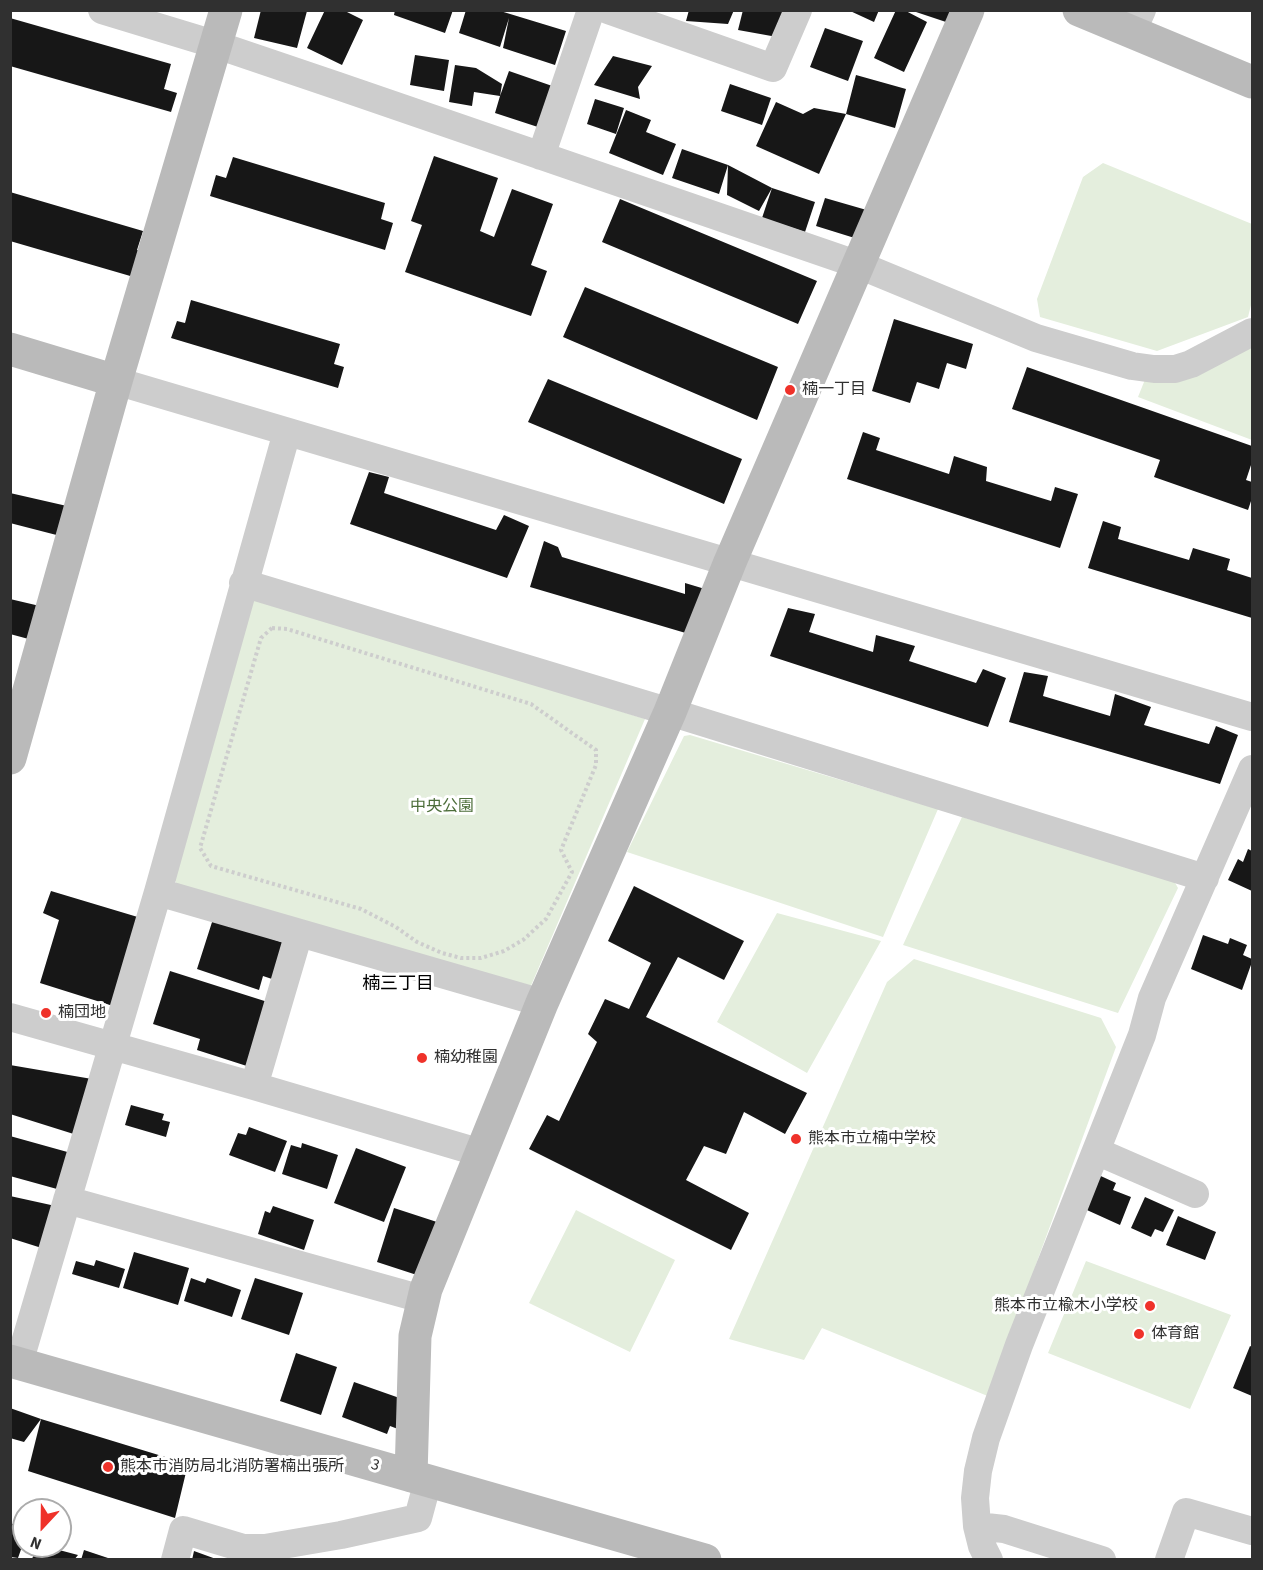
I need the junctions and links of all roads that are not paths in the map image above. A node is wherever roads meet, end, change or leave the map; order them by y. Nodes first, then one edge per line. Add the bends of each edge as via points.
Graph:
1 (102, 10) edge
2 (226, 10) edge
3 (591, 10) edge
4 (608, 10) edge
5 (798, 10) edge
6 (968, 10) edge
7 (1079, 10) edge
8 (1137, 21) edge
9 (217, 45) junction
10 (1252, 82) edge
11 (541, 156) junction
12 (859, 265) junction
13 (1252, 332) edge
14 (10, 349) edge
15 (116, 381) junction
16 (286, 432) junction
17 (730, 562) junction
18 (243, 584) junction
19 (20, 688) edge
20 (670, 712) junction
21 (1252, 717) edge
22 (10, 758) edge
23 (1252, 769) edge
24 (1205, 878) junction
25 (158, 892) junction
26 (299, 933) junction
27 (542, 1003) junction
28 (10, 1017) edge
29 (113, 1046) junction
30 (254, 1086) junction
31 (1096, 1150) junction
32 (481, 1153) junction
33 (1195, 1194) dead end
34 (67, 1200) junction
35 (423, 1299) junction
36 (15, 1362) edge
37 (419, 1479) junction
38 (977, 1526) junction
39 (1252, 1531) edge
40 (244, 1554) edge
41 (176, 1560) edge
42 (705, 1560) edge
43 (989, 1560) edge
44 (1102, 1560) edge
45 (1168, 1560) edge

1 - 9 street
2 - 9 street
3 - 11 street
4 - 5 street via 773,68
6 - 12 street
7 - 8 street
8 - 10 street
9 - 11 street
9 - 15 street
11 - 12 street
12 - 13 street via 1036,338 1132,366 1175,369
12 - 17 street
14 - 15 street
15 - 16 street
15 - 19 street
16 - 17 street
16 - 18 street
17 - 20 street
17 - 21 street
18 - 20 street
18 - 25 street
19 - 22 street
20 - 24 street
20 - 27 street
23 - 24 street
24 - 31 street via 1152,998 1142,1035
25 - 26 street
25 - 29 street
26 - 27 street
26 - 30 street
27 - 32 street
28 - 29 street
29 - 30 street
29 - 34 street
30 - 32 street
31 - 33 street
31 - 38 street via 986,1438 975,1498
32 - 35 street
34 - 35 street
34 - 36 street
35 - 37 street via 415,1336
36 - 37 street, 3
37 - 40 street via 418,1518
37 - 42 street, 3
38 - 43 street
38 - 44 street via 1004,1530
39 - 45 street via 1186,1512
40 - 41 street via 183,1530

